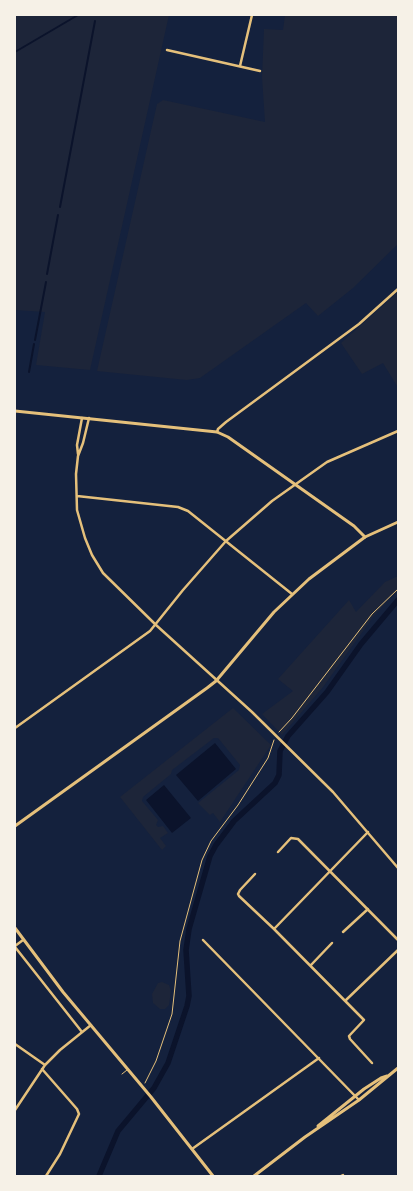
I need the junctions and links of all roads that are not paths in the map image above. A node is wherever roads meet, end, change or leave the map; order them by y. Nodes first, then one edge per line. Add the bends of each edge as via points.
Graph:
1 (252, 15) edge
2 (167, 50) dead end
3 (240, 66) junction
4 (260, 71) dead end
5 (398, 289) edge
6 (15, 411) edge
7 (82, 417) junction
8 (88, 418) junction
9 (398, 431) edge
10 (217, 432) junction
11 (78, 456) junction
12 (295, 484) junction
13 (76, 496) junction
14 (398, 522) edge
15 (366, 537) junction
16 (226, 541) junction
17 (292, 594) junction
18 (156, 625) junction
19 (216, 681) junction
20 (15, 728) edge
21 (15, 826) edge
22 (368, 832) junction
23 (278, 852) dead end
24 (398, 868) edge
25 (331, 871) junction
26 (255, 874) dead end
27 (368, 909) junction
28 (15, 928) edge
29 (274, 929) junction
30 (343, 932) dead end
31 (23, 940) junction
32 (203, 940) dead end
33 (398, 940) edge
34 (332, 943) dead end
35 (15, 946) edge
36 (398, 950) edge
37 (311, 965) junction
38 (346, 1000) junction
39 (91, 1025) junction
40 (82, 1032) junction
41 (15, 1044) edge
42 (319, 1058) junction
43 (372, 1062) dead end
44 (45, 1065) junction
45 (398, 1068) edge
46 (42, 1069) junction
47 (128, 1069) junction
48 (122, 1074) dead end
49 (387, 1076) junction
50 (355, 1095) junction
51 (358, 1100) junction
52 (15, 1110) edge
53 (313, 1132) junction
54 (192, 1149) junction
55 (212, 1175) edge
56 (46, 1176) edge
57 (253, 1176) edge

1 - 3 street
2 - 3 street
3 - 4 street
5 - 10 street via 360,324 218,428
6 - 7 main road
7 - 8 main road
7 - 11 street
8 - 10 main road
8 - 11 street
9 - 12 street via 328,462
10 - 12 main road
11 - 13 street
12 - 15 main road
12 - 16 street
13 - 16 street via 178,507 188,511
13 - 18 street via 80,524 92,555 111,582
14 - 15 main road
15 - 17 main road
16 - 17 street
16 - 18 street
17 - 19 main road
18 - 19 street
18 - 20 street via 140,640
19 - 21 main road
19 - 22 street via 333,792
22 - 24 street
22 - 25 street
23 - 25 street via 291,838 298,838
25 - 27 street
25 - 29 street
26 - 29 street via 238,894
27 - 30 street
27 - 33 street
28 - 31 main road
29 - 37 street
31 - 35 street
31 - 39 main road
32 - 42 street
34 - 37 street
35 - 40 street
36 - 38 street
37 - 38 street
38 - 43 street via 364,1020 349,1036 350,1039
39 - 40 street
39 - 47 main road
40 - 44 street
41 - 44 street
42 - 50 street
42 - 54 street
44 - 46 street
45 - 49 main road
46 - 52 street
46 - 56 street via 79,1114
47 - 48 lane
47 - 54 main road
49 - 50 main road
49 - 51 main road
50 - 51 street
50 - 53 main road
51 - 53 main road
53 - 57 main road
54 - 55 main road

